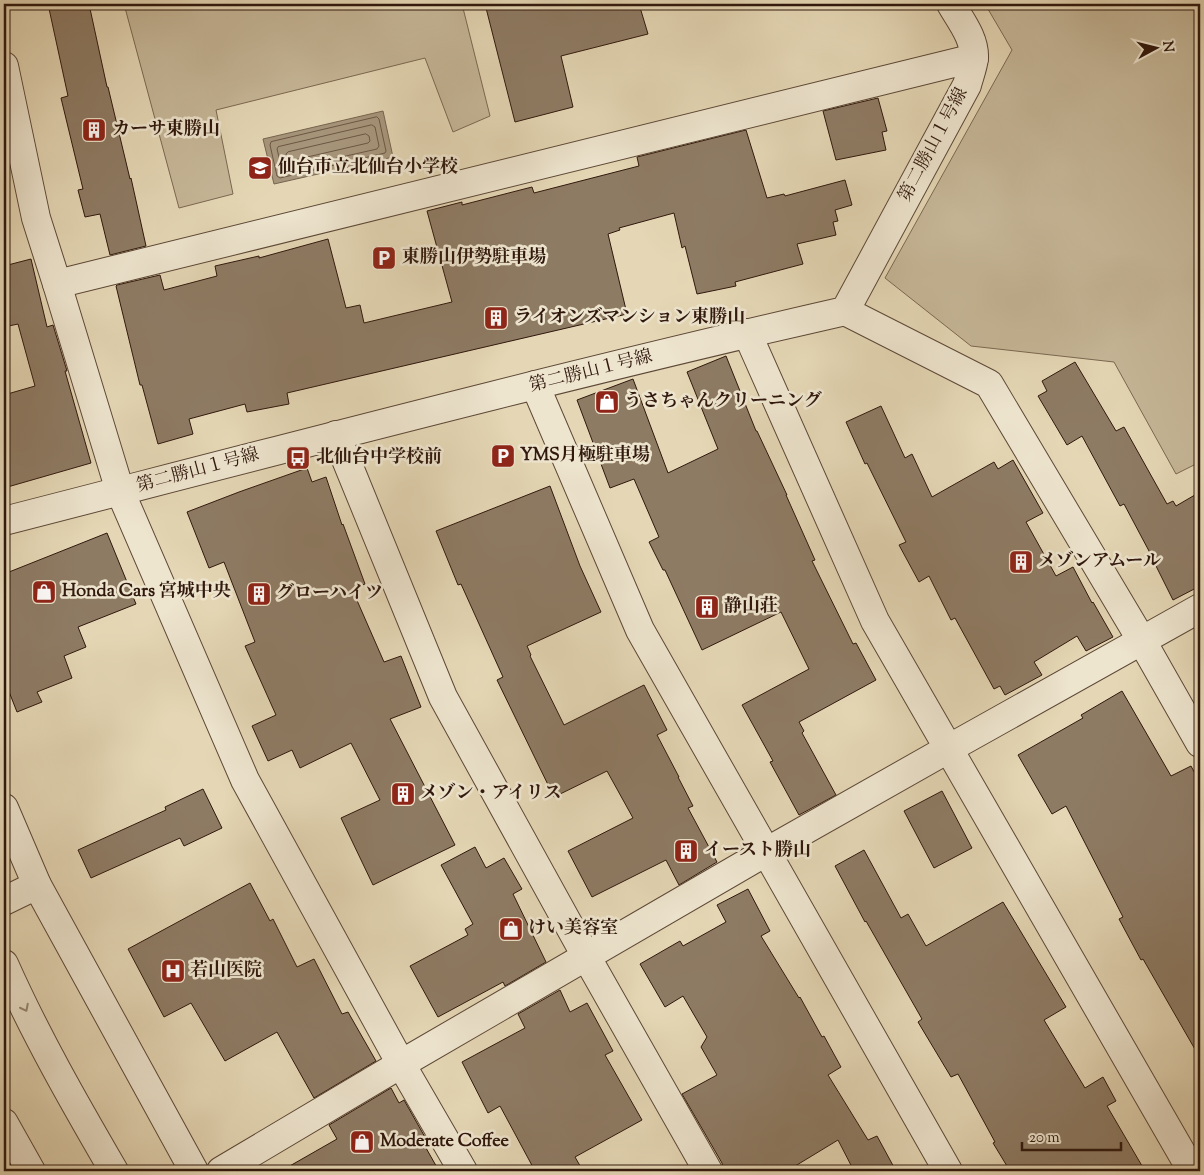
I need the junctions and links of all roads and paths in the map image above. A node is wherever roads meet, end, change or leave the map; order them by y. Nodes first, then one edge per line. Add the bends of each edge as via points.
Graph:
1 (951, 4) edge
2 (974, 58) junction
3 (4, 66) edge
4 (58, 284) junction
5 (846, 311) junction
6 (747, 333) junction
7 (535, 385) junction
8 (336, 435) junction
9 (120, 491) junction
10 (4, 521) edge
11 (1200, 608) edge
12 (1142, 641) junction
13 (1200, 743) edge
14 (948, 749) junction
15 (4, 808) edge
16 (766, 852) junction
17 (37, 885) junction
18 (4, 901) edge
19 (586, 956) junction
20 (4, 964) edge
21 (401, 1064) junction
22 (4, 1123) edge
23 (31, 1171) edge
24 (114, 1171) edge
25 (194, 1171) edge
26 (221, 1171) edge
27 (462, 1171) edge
28 (708, 1171) edge
29 (948, 1171) edge
30 (1192, 1171) edge

1 - 2 street, 第二勝山１号線 via 968,34
2 - 4 street
2 - 5 street, 第二勝山１号線 via 967,85
3 - 4 street via 36,218
4 - 9 street
5 - 6 street, 第二勝山１号線
5 - 12 street via 990,384
6 - 7 street, 第二勝山１号線
6 - 14 street via 875,621
7 - 8 street, 第二勝山１号線
7 - 16 street via 640,630
8 - 9 street, 第二勝山１号線
8 - 19 street via 443,698
9 - 10 street, 第二勝山１号線
9 - 21 street via 245,780
11 - 12 street
12 - 13 street
12 - 14 street
14 - 16 street
14 - 30 street
15 - 17 street
16 - 19 street
16 - 29 street
17 - 18 street
17 - 25 street
19 - 21 street
19 - 28 street
20 -> 24 street via 61,1079
21 - 26 street
21 - 27 street
22 - 23 street

